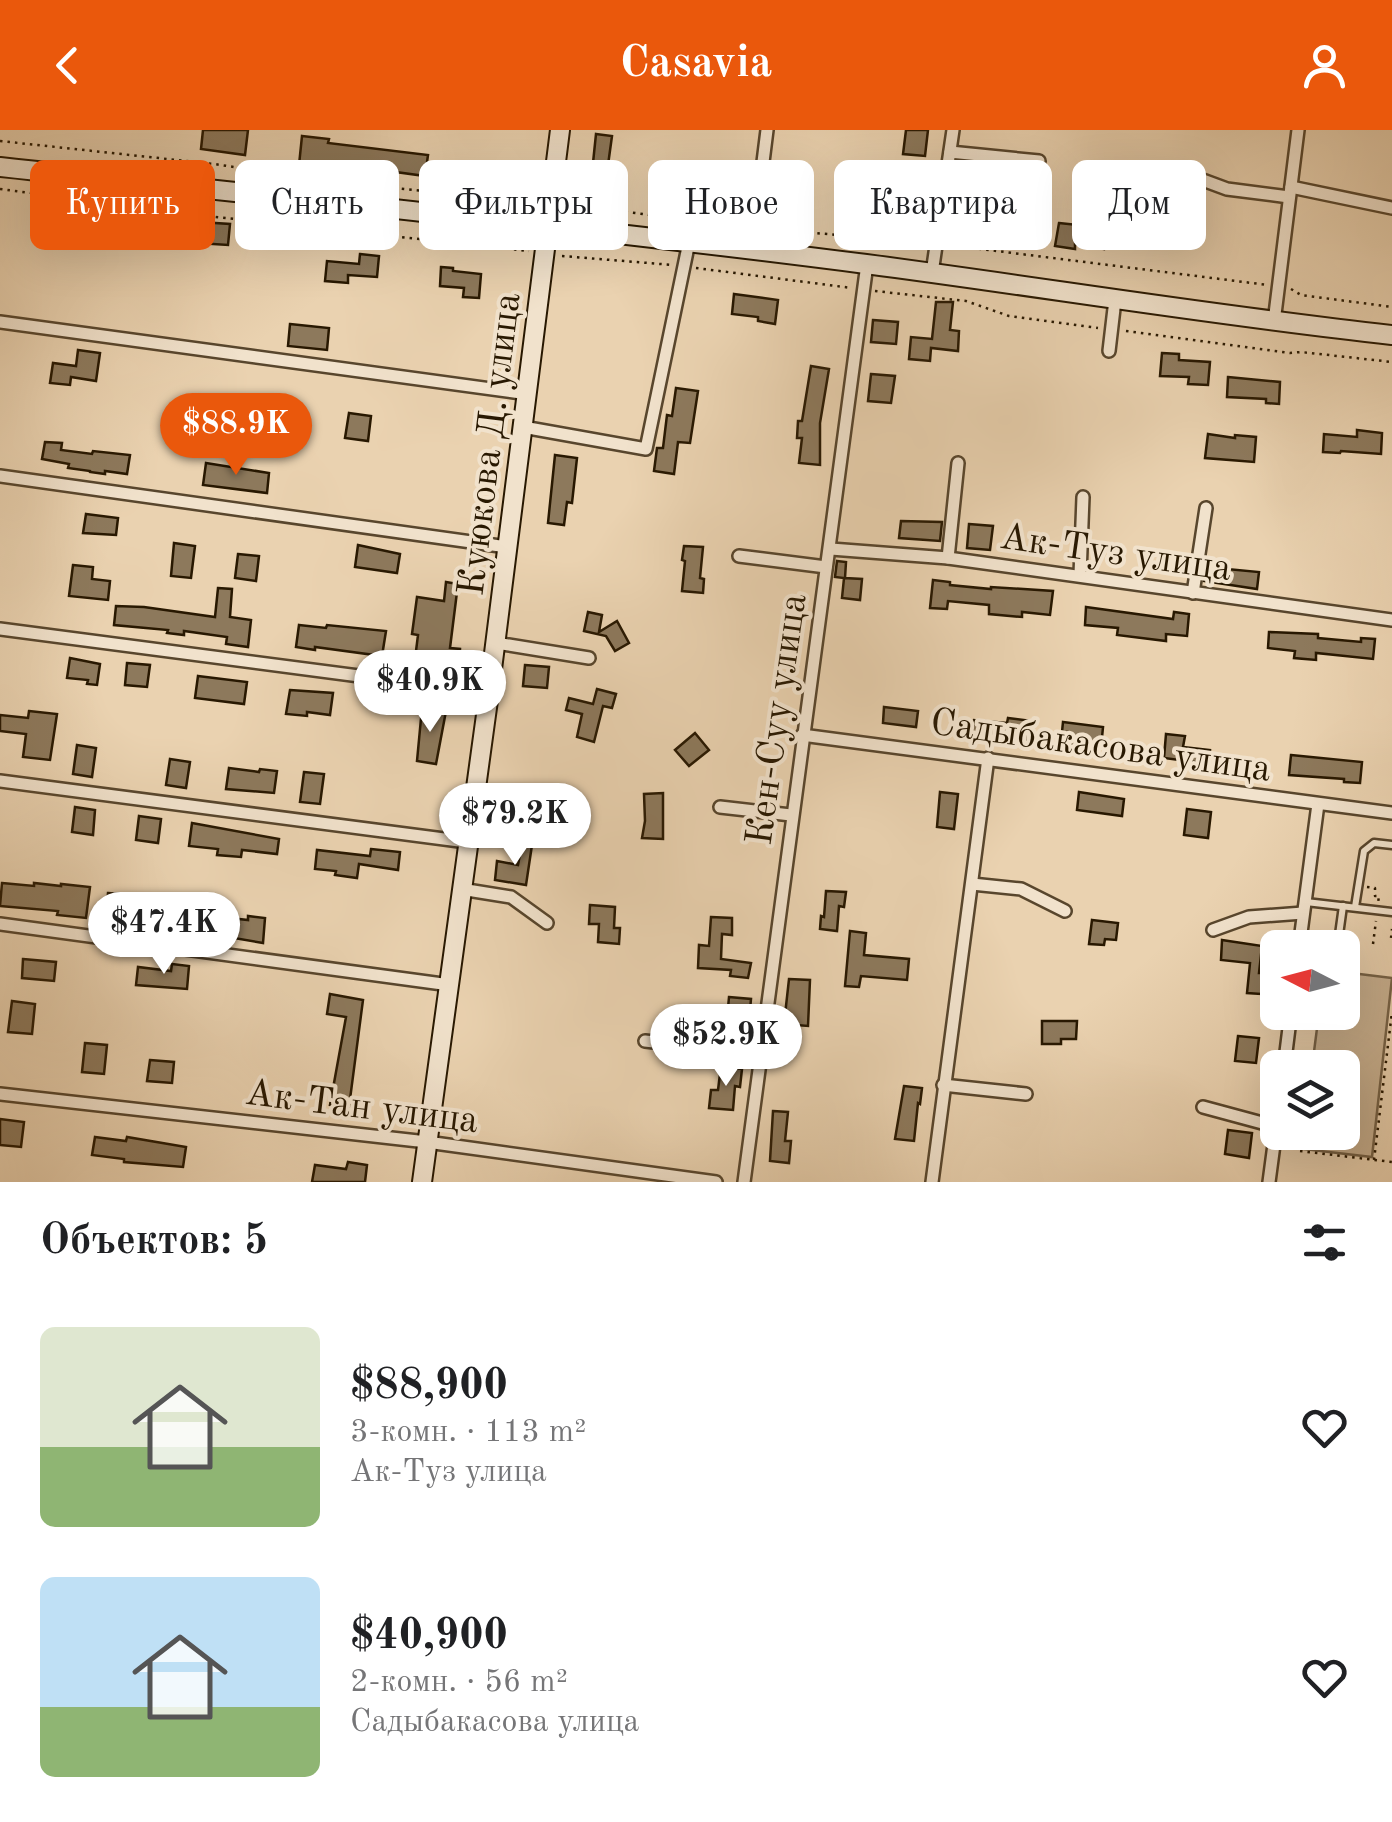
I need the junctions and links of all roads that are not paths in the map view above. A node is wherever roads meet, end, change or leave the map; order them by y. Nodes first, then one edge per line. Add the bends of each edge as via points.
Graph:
1 (560, 130) edge
2 (767, 130) edge
3 (952, 130) edge
4 (1298, 130) edge
5 (950, 152) junction
6 (557, 160) edge
7 (763, 160) edge
8 (1029, 160) edge
9 (0, 167) edge
10 (1206, 182) edge
11 (1290, 192) junction
12 (1392, 208) edge
13 (419, 212) edge
14 (546, 250) edge
15 (687, 250) edge
16 (752, 250) edge
17 (868, 264) junction
18 (932, 273) junction
19 (1115, 300) junction
20 (0, 322) edge
21 (1274, 322) junction
22 (1392, 335) edge
23 (1109, 351) dead end
24 (528, 394) junction
25 (523, 427) junction
26 (958, 463) dead end
27 (0, 476) edge
28 (1082, 497) dead end
29 (1206, 508) dead end
30 (508, 547) junction
31 (831, 549) junction
32 (739, 556) dead end
33 (948, 558) junction
34 (826, 567) junction
35 (1080, 575) junction
36 (1193, 593) junction
37 (1392, 620) edge
38 (0, 628) edge
39 (496, 643) junction
40 (589, 658) dead end
41 (489, 693) junction
42 (802, 735) junction
43 (988, 758) junction
44 (0, 781) edge
45 (1318, 804) junction
46 (720, 806) dead end
47 (1392, 813) edge
48 (792, 814) junction
49 (467, 842) junction
50 (1392, 845) edge
51 (972, 884) junction
52 (461, 890) junction
53 (1343, 906) junction
54 (1304, 907) junction
55 (1356, 907) junction
56 (1065, 911) dead end
57 (1392, 912) edge
58 (547, 923) dead end
59 (0, 924) edge
60 (1213, 930) dead end
61 (1301, 930) edge
62 (1340, 930) edge
63 (450, 985) junction
64 (645, 1041) dead end
65 (760, 1054) junction
66 (943, 1085) junction
67 (0, 1094) edge
68 (1026, 1094) dead end
69 (1203, 1107) dead end
70 (1260, 1121) edge
71 (427, 1142) junction
72 (1273, 1150) edge
73 (422, 1182) edge
74 (716, 1182) edge
75 (744, 1182) edge
76 (932, 1182) edge
77 (1269, 1182) edge

1 - 6 street, Куюкова Д. улица
2 - 7 street
3 - 5 street
4 - 11 street
5 - 8 street
5 - 18 street
9 - 13 street
10 - 11 street via 1227,190
11 - 12 street
11 - 21 street
14 - 24 street, Куюкова Д. улица
15 - 25 street via 646,449
16 - 17 street
17 - 18 street
17 - 31 street, Кен-Суу улица
18 - 19 street
19 - 21 street
19 - 23 street
20 - 24 street
21 - 22 street
24 - 25 street, Куюкова Д. улица
25 - 30 street, Куюкова Д. улица
26 - 33 street
27 - 30 street
28 - 35 street
29 - 36 street
30 - 39 street, Куюкова Д. улица
31 - 33 street, Ак-Туз улица
31 - 34 street, Кен-Суу улица
32 - 34 street
33 - 35 street, Ак-Туз улица
34 - 42 street, Кен-Суу улица
35 - 36 street, Ак-Туз улица
36 - 37 street, Ак-Туз улица
38 - 41 street
39 - 40 street
39 - 41 street, Куюкова Д. улица
41 - 49 street, Куюкова Д. улица
42 - 43 street, Садыбакасова улица
42 - 48 street, Кен-Суу улица
43 - 45 street, Садыбакасова улица
43 - 51 street
44 - 49 street
45 - 47 street, Садыбакасова улица
45 - 54 street
46 - 48 street
48 - 65 street, Кен-Суу улица
49 - 52 street, Куюкова Д. улица
50 - 55 lane via 1374,842 1364,851
51 - 56 street via 1021,890
51 - 66 street
52 - 58 street via 511,898
52 - 63 street, Куюкова Д. улица
53 - 54 lane
53 - 55 lane
53 - 62 lane
54 - 60 street
54 - 61 street
55 - 57 lane
59 - 63 street
63 - 71 street, Куюкова Д. улица
64 - 65 street
65 - 75 street, Кен-Суу улица
66 - 68 street
66 - 76 street
67 - 71 street, Ак-Тан улица
69 - 70 street
71 - 73 street, Куюкова Д. улица
71 - 74 street, Ак-Тан улица
72 - 77 street

